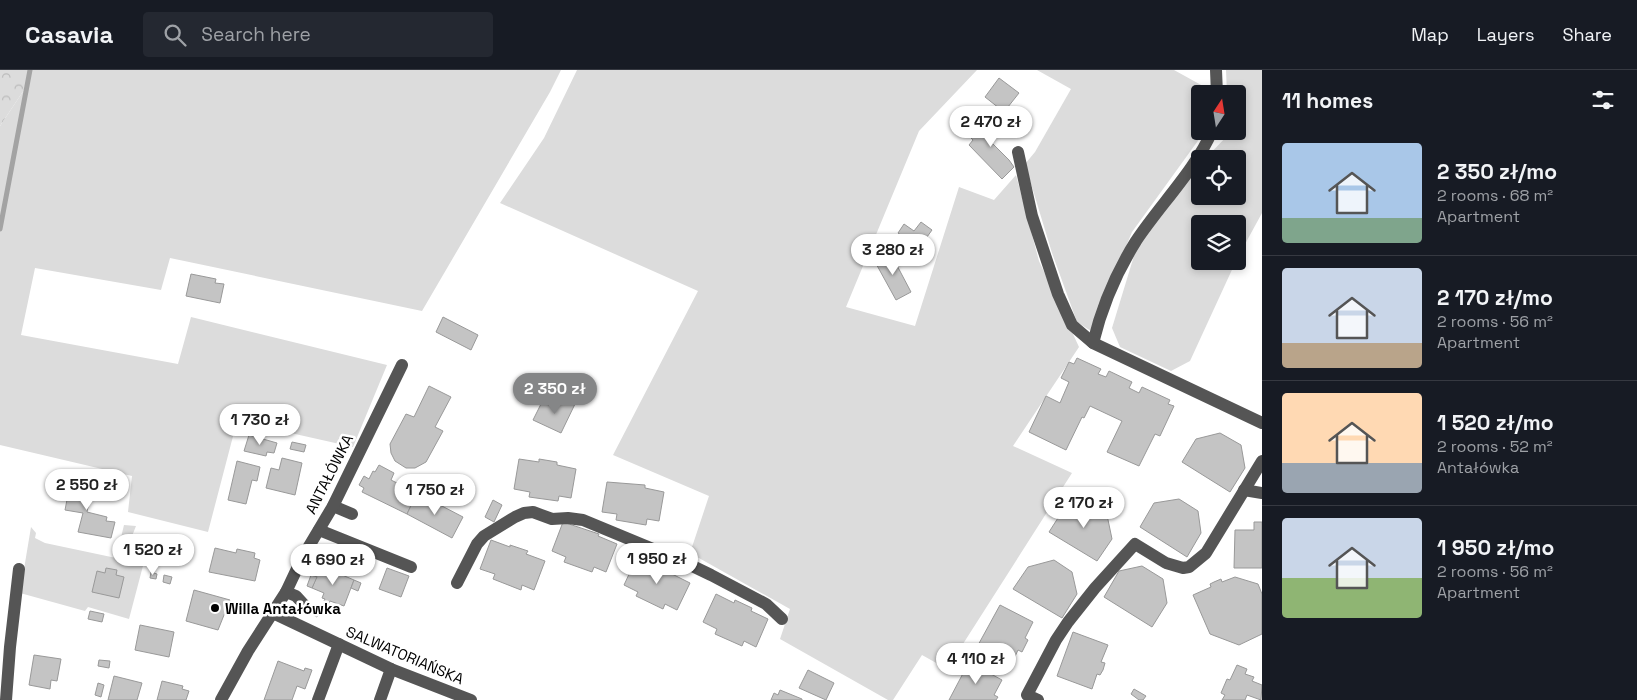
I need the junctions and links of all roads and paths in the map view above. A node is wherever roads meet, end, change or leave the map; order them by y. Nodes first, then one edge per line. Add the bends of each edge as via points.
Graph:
1 (1216, 70) edge
2 (1216, 85) edge
3 (1207, 140) edge
4 (1018, 152) dead end
5 (1093, 342) junction
6 (402, 365) dead end
7 (1262, 423) edge
8 (1262, 461) edge
9 (1244, 490) junction
10 (1262, 493) edge
11 (333, 506) junction
12 (352, 514) dead end
13 (318, 530) junction
14 (411, 567) dead end
15 (19, 569) dead end
16 (457, 583) dead end
17 (286, 592) junction
18 (307, 608) dead end
19 (272, 613) junction
20 (782, 619) dead end
21 (339, 644) junction
22 (391, 669) junction
23 (6, 700) edge
24 (222, 700) edge
25 (318, 700) edge
26 (380, 700) edge
27 (471, 700) edge
28 (1038, 700) edge

1 - 2 street
3 - 5 street via 1136,241 1109,290
4 - 5 street via 1032,216 1058,294 1072,325
5 - 7 street
6 - 11 street, ANTAŁÓWKA
8 - 9 street
9 - 10 street
9 - 28 street via 1206,553 1189,567 1166,563 1134,544 1082,603 1056,640 1027,695
11 - 12 street
11 - 13 street, ANTAŁÓWKA
13 - 14 street
13 - 17 street, ANTAŁÓWKA
15 - 23 street
16 - 20 street via 484,536 524,512 533,512 552,519 583,520 682,561 766,604
17 - 18 street via 296,596
17 - 19 street, ANTAŁÓWKA
19 - 21 street, SALWATORIAŃSKA
19 - 24 street, ANTAŁÓWKA
21 - 22 street, SALWATORIAŃSKA
21 - 25 street
22 - 26 street
22 - 27 street, SALWATORIAŃSKA

